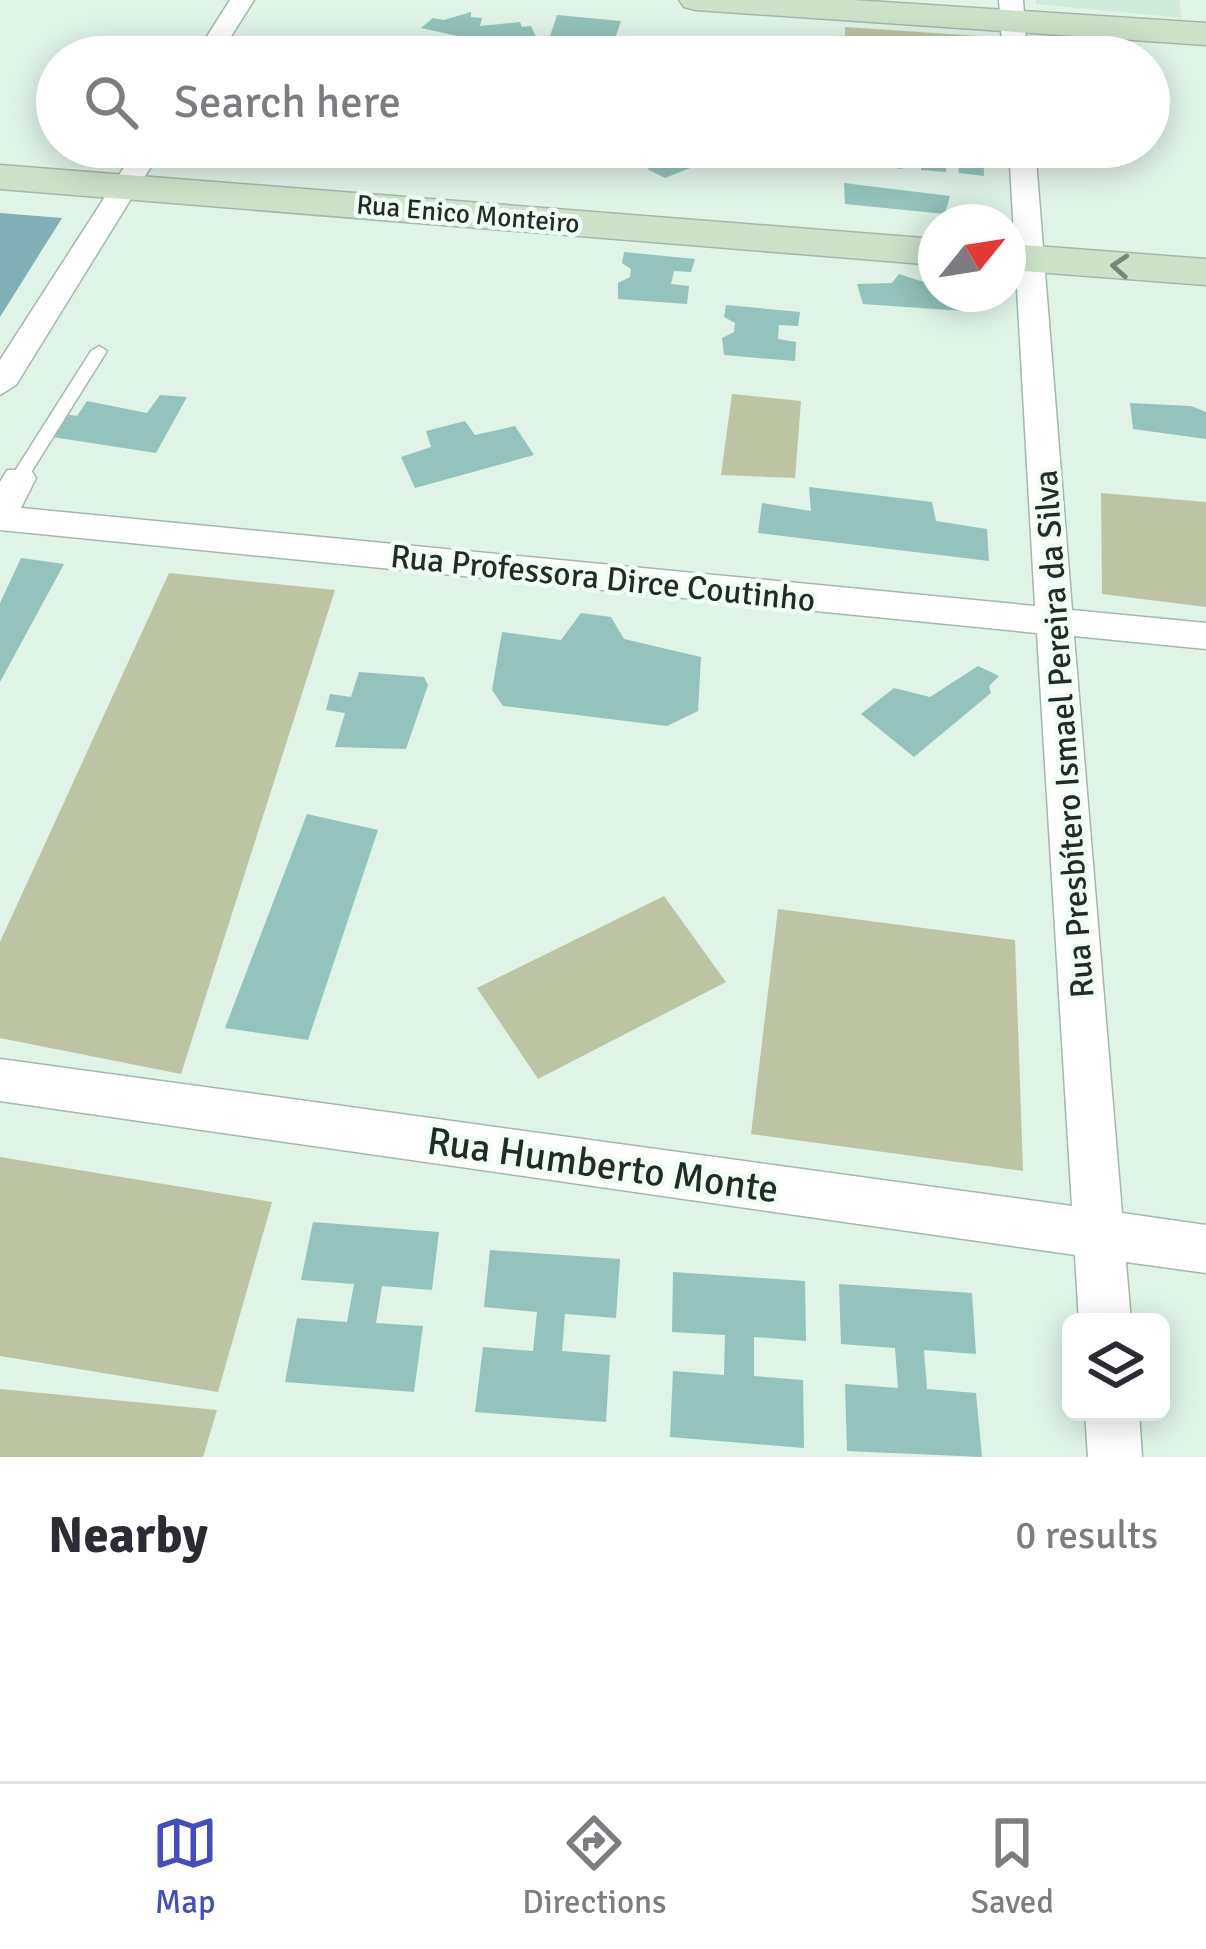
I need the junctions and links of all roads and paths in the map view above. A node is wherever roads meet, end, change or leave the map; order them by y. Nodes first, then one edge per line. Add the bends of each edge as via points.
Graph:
1 (242, 0) edge
2 (696, 0) edge
3 (787, 3) edge
4 (1013, 26) edge
5 (1206, 34) edge
6 (219, 36) edge
7 (136, 168) edge
8 (1022, 168) edge
9 (0, 178) edge
10 (124, 187) junction
11 (1021, 204) edge
12 (918, 251) edge
13 (1026, 258) edge
14 (1206, 272) edge
15 (1026, 310) edge
16 (99, 351) dead end
17 (0, 385) edge
18 (19, 478) joint
19 (0, 517) edge
20 (1056, 620) junction
21 (1206, 636) edge
22 (0, 1080) edge
23 (1100, 1234) junction
24 (1206, 1250) edge
25 (1105, 1313) edge
26 (1112, 1421) edge
27 (1114, 1457) edge

1 - 6 street
2 - 3 street
3 - 4 street
4 - 5 street
7 - 10 street
8 - 11 street, Rua Presbítero Ismael Pereira da Silva
9 - 10 street, Rua Enico Monteiro
10 - 12 street, Rua Enico Monteiro
10 - 17 street
14 -> 13 street
15 - 20 street, Rua Presbítero Ismael Pereira da Silva
16 - 18 lane
18 - 19 street
19 - 20 street, Rua Professora Dirce Coutinho
20 - 21 street, Rua Professora Dirce Coutinho
20 - 23 street, Rua Presbítero Ismael Pereira da Silva
22 - 23 street, Rua Humberto Monte
23 - 24 street, Rua Humberto Monte
23 - 25 street, Rua Presbítero Ismael Pereira da Silva
26 - 27 street

